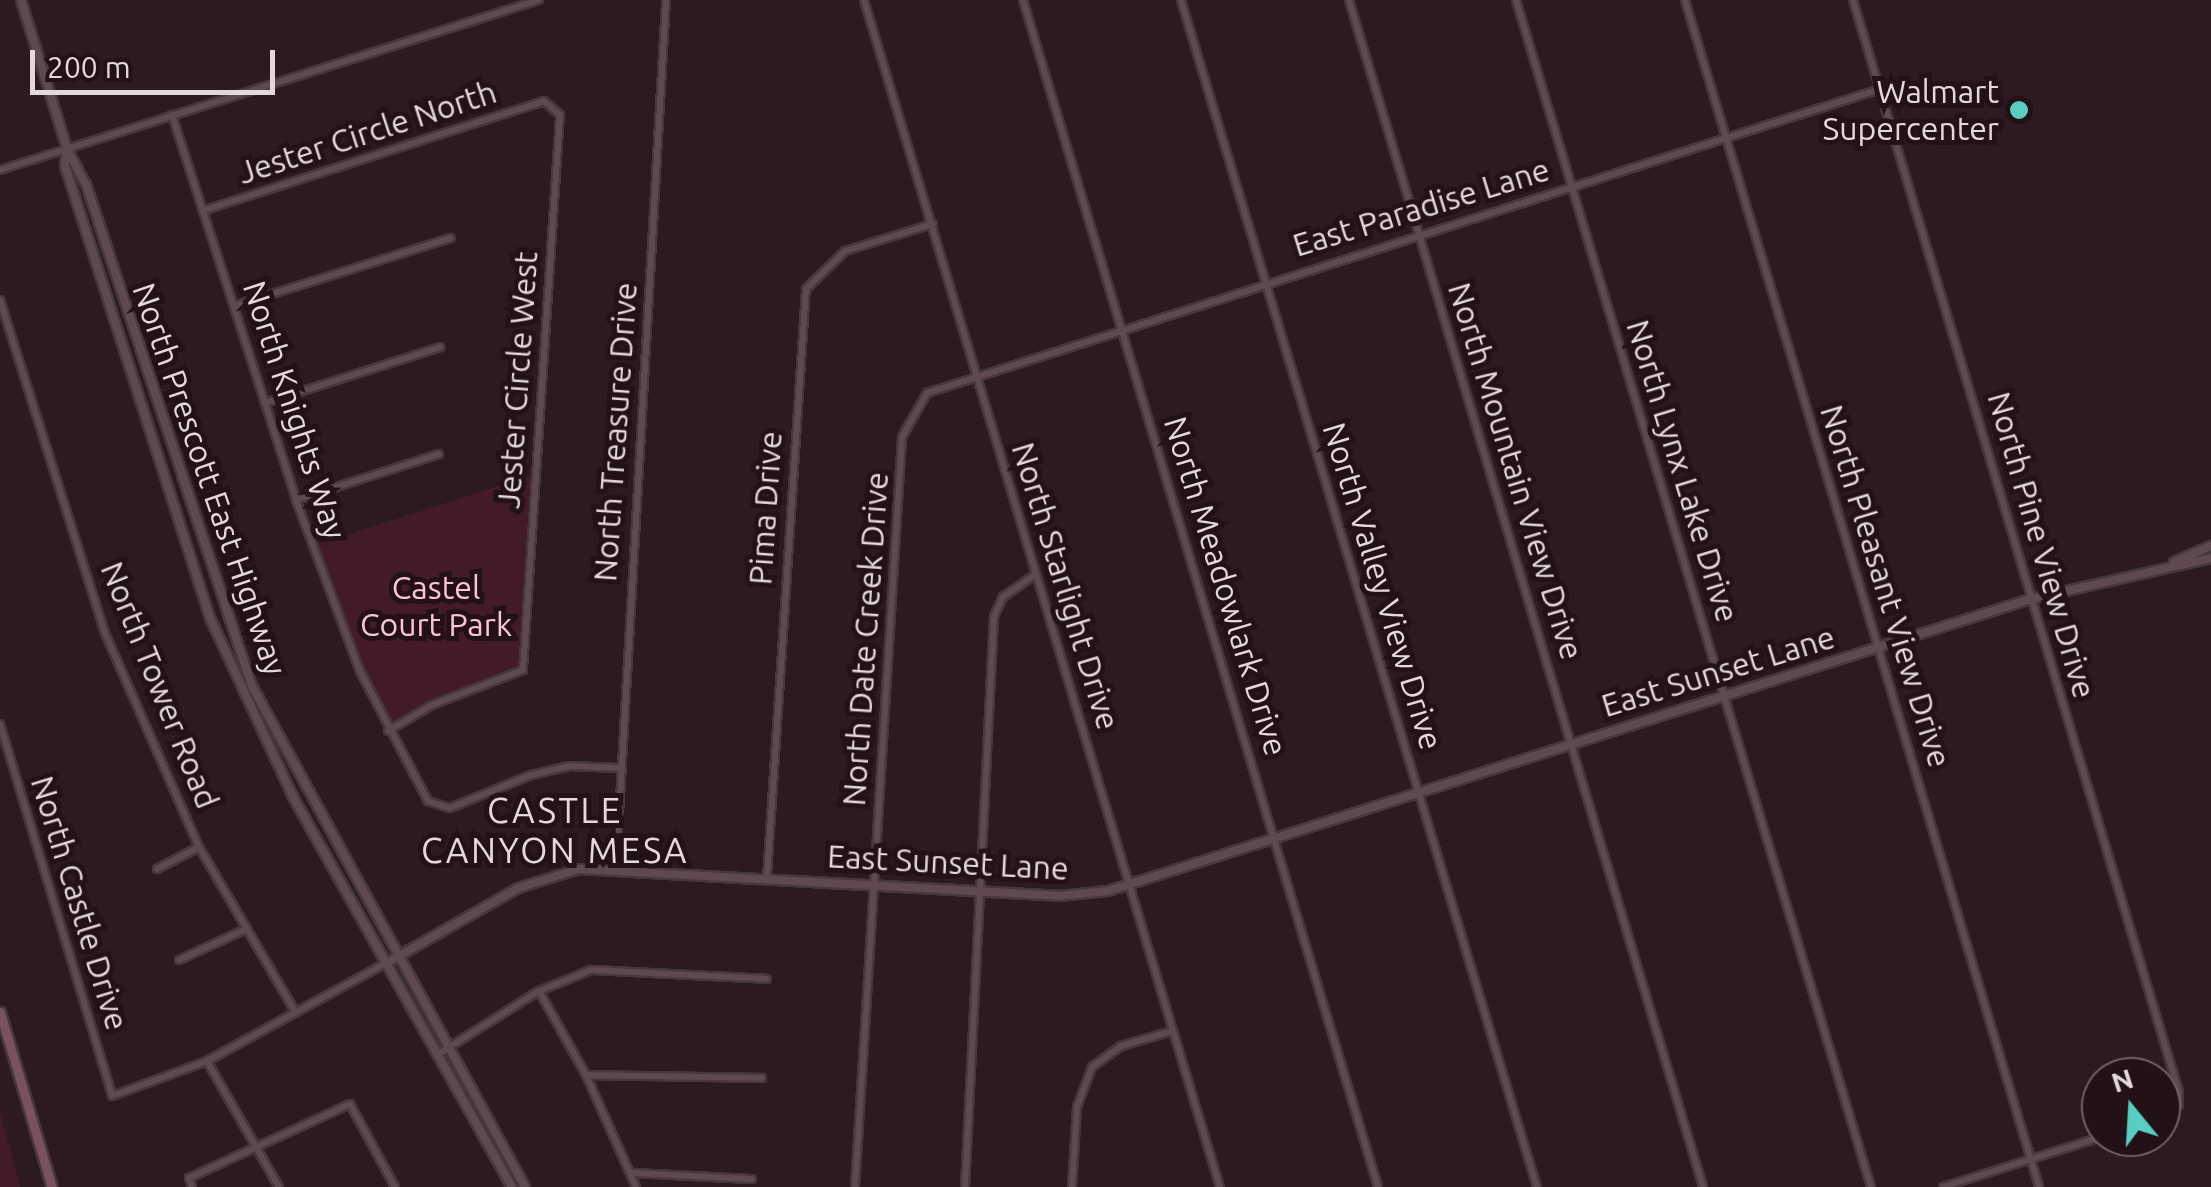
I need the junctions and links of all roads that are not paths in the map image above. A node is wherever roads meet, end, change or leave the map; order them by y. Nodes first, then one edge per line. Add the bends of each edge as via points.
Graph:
1 (21, 0) edge
2 (539, 0) edge
3 (666, 0) edge
4 (864, 0) edge
5 (1024, 0) edge
6 (1182, 0) edge
7 (1349, 0) edge
8 (1516, 0) edge
9 (1685, 0) edge
10 (1854, 0) edge
11 (1880, 89) junction
12 (544, 102) joint
13 (172, 115) junction
14 (1726, 138) junction
15 (66, 149) junction
16 (0, 170) edge
17 (1571, 186) junction
18 (205, 210) junction
19 (933, 224) junction
20 (1419, 235) junction
21 (451, 238) dead end
22 (1266, 281) junction
23 (0, 300) edge
24 (234, 306) junction
25 (1122, 328) junction
26 (440, 347) dead end
27 (976, 373) junction
28 (265, 403) junction
29 (164, 434) junction
30 (151, 437) junction
31 (438, 454) dead end
32 (296, 500) junction
33 (2211, 546) edge
34 (2211, 558) edge
35 (2174, 562) junction
36 (1036, 574) junction
37 (2031, 599) junction
38 (1877, 647) junction
39 (250, 679) junction
40 (238, 684) junction
41 (1724, 695) junction
42 (0, 724) edge
43 (388, 732) junction
44 (1572, 743) junction
45 (618, 768) junction
46 (1418, 791) junction
47 (1275, 838) junction
48 (199, 847) junction
49 (616, 868) junction
50 (157, 870) dead end
51 (767, 878) junction
52 (874, 884) junction
53 (1129, 884) junction
54 (981, 891) junction
55 (246, 929) junction
56 (179, 960) dead end
57 (392, 960) junction
58 (767, 979) dead end
59 (539, 991) junction
60 (0, 1012) edge
61 (296, 1013) junction
62 (1172, 1031) junction
63 (450, 1046) junction
64 (440, 1053) junction
65 (2165, 1057) edge
66 (207, 1061) junction
67 (586, 1075) junction
68 (762, 1078) dead end
69 (112, 1096) joint
70 (2081, 1143) edge
71 (257, 1148) junction
72 (2031, 1159) junction
73 (632, 1173) junction
74 (752, 1179) dead end
75 (52, 1187) edge
76 (192, 1187) edge
77 (279, 1187) edge
78 (395, 1187) edge
79 (512, 1187) edge
80 (525, 1187) edge
81 (636, 1187) edge
82 (855, 1187) edge
83 (965, 1187) edge
84 (1072, 1187) edge
85 (1220, 1187) edge
86 (1378, 1187) edge
87 (1537, 1187) edge
88 (1703, 1187) edge
89 (1871, 1187) edge
90 (1943, 1187) edge
91 (2039, 1187) edge

1 - 15 street, North Prescott East Highway
2 - 13 street
3 - 45 street, North Treasure Drive
4 - 19 street, North Starlight Drive
5 - 25 street, North Meadowlark Drive
6 - 22 street, North Valley View Drive
7 - 20 street, North Mountain View Drive
8 - 17 street, North Lynx Lake Drive
9 - 14 street, North Pleasant View Drive
10 - 11 street, North Pine View Drive
11 - 14 street, East Paradise Lane
11 - 37 street, North Pine View Drive
12 - 18 street, Jester Circle North
12 - 43 street, Jester Circle West via 560,115 523,670 432,706
13 - 15 street
13 - 18 street, North Knights Way
14 - 17 street, East Paradise Lane
14 - 38 street, North Pleasant View Drive
15 - 16 street
15 - 29 street, North Prescott East Highway via 86,184
15 - 30 street, North Prescott East Highway via 65,166
17 - 20 street, East Paradise Lane
17 - 41 street, North Lynx Lake Drive
18 - 24 street, North Knights Way
19 - 27 street, North Starlight Drive
19 - 51 street, Pima Drive via 844,252 806,290
20 - 22 street, East Paradise Lane
20 - 44 street, North Mountain View Drive
21 - 24 street
22 - 25 street, East Paradise Lane
22 - 46 street, North Valley View Drive
23 - 48 street, North Tower Road via 105,632
24 - 28 street, North Knights Way
25 - 27 street, East Paradise Lane
25 - 47 street, North Meadowlark Drive
26 - 28 street
27 - 36 street, North Starlight Drive
27 - 52 street, North Date Creek Drive via 926,392 902,437
28 - 32 street, North Knights Way
29 - 30 street
29 - 39 street, North Prescott East Highway
30 - 40 street, North Prescott East Highway
31 - 32 street
32 - 43 street, North Knights Way
33 - 35 street
34 - 35 street
35 - 37 street, East Sunset Lane
36 - 53 street, North Starlight Drive
36 - 54 street via 1003,596 994,616
37 - 38 street, East Sunset Lane
37 - 65 street, North Pine View Drive
38 - 41 street, East Sunset Lane
38 - 72 street, North Pleasant View Drive
39 - 40 street
39 - 57 street, North Prescott East Highway
40 - 57 street, North Prescott East Highway via 293,798
41 - 44 street, East Sunset Lane
41 - 89 street, North Lynx Lake Drive
42 - 69 street, North Castle Drive
43 - 45 street, North Knights Way via 428,800 450,808 531,774 570,766
44 - 46 street, East Sunset Lane
44 - 88 street, North Mountain View Drive
45 - 49 street, North Treasure Drive
46 - 47 street, East Sunset Lane
46 - 87 street, North Valley View Drive
47 - 53 street, East Sunset Lane
47 - 86 street, North Meadowlark Drive
48 - 50 street
48 - 55 street, North Tower Road
49 - 51 street, East Sunset Lane
49 - 57 street, East Sunset Lane via 579,869 518,888
51 - 52 street, East Sunset Lane
52 - 54 street, East Sunset Lane
52 - 82 street, North Date Creek Drive
53 - 54 street, East Sunset Lane via 1059,896
53 - 62 street, North Starlight Drive
54 - 83 street
55 - 56 street
55 - 61 street, North Tower Road
57 - 61 street, East Sunset Lane
57 - 63 street, North Prescott East Highway
57 - 64 street, North Prescott East Highway
58 - 59 street via 590,970
59 - 63 street
59 - 67 street
60 - 75 main road
61 - 66 street, East Sunset Lane
62 - 84 street via 1121,1046 1092,1067 1077,1107
62 - 85 street, North Starlight Drive
63 - 64 street
63 - 80 street, North Prescott East Highway
64 - 79 street, North Prescott East Highway
66 - 69 street, East Sunset Lane
66 - 71 street
67 - 68 street
67 - 73 street
70 - 72 street
71 - 76 street via 189,1178
71 - 77 street
71 - 78 street via 350,1104
72 - 90 street
72 - 91 street, North Pleasant View Drive
73 - 74 street
73 - 81 street

